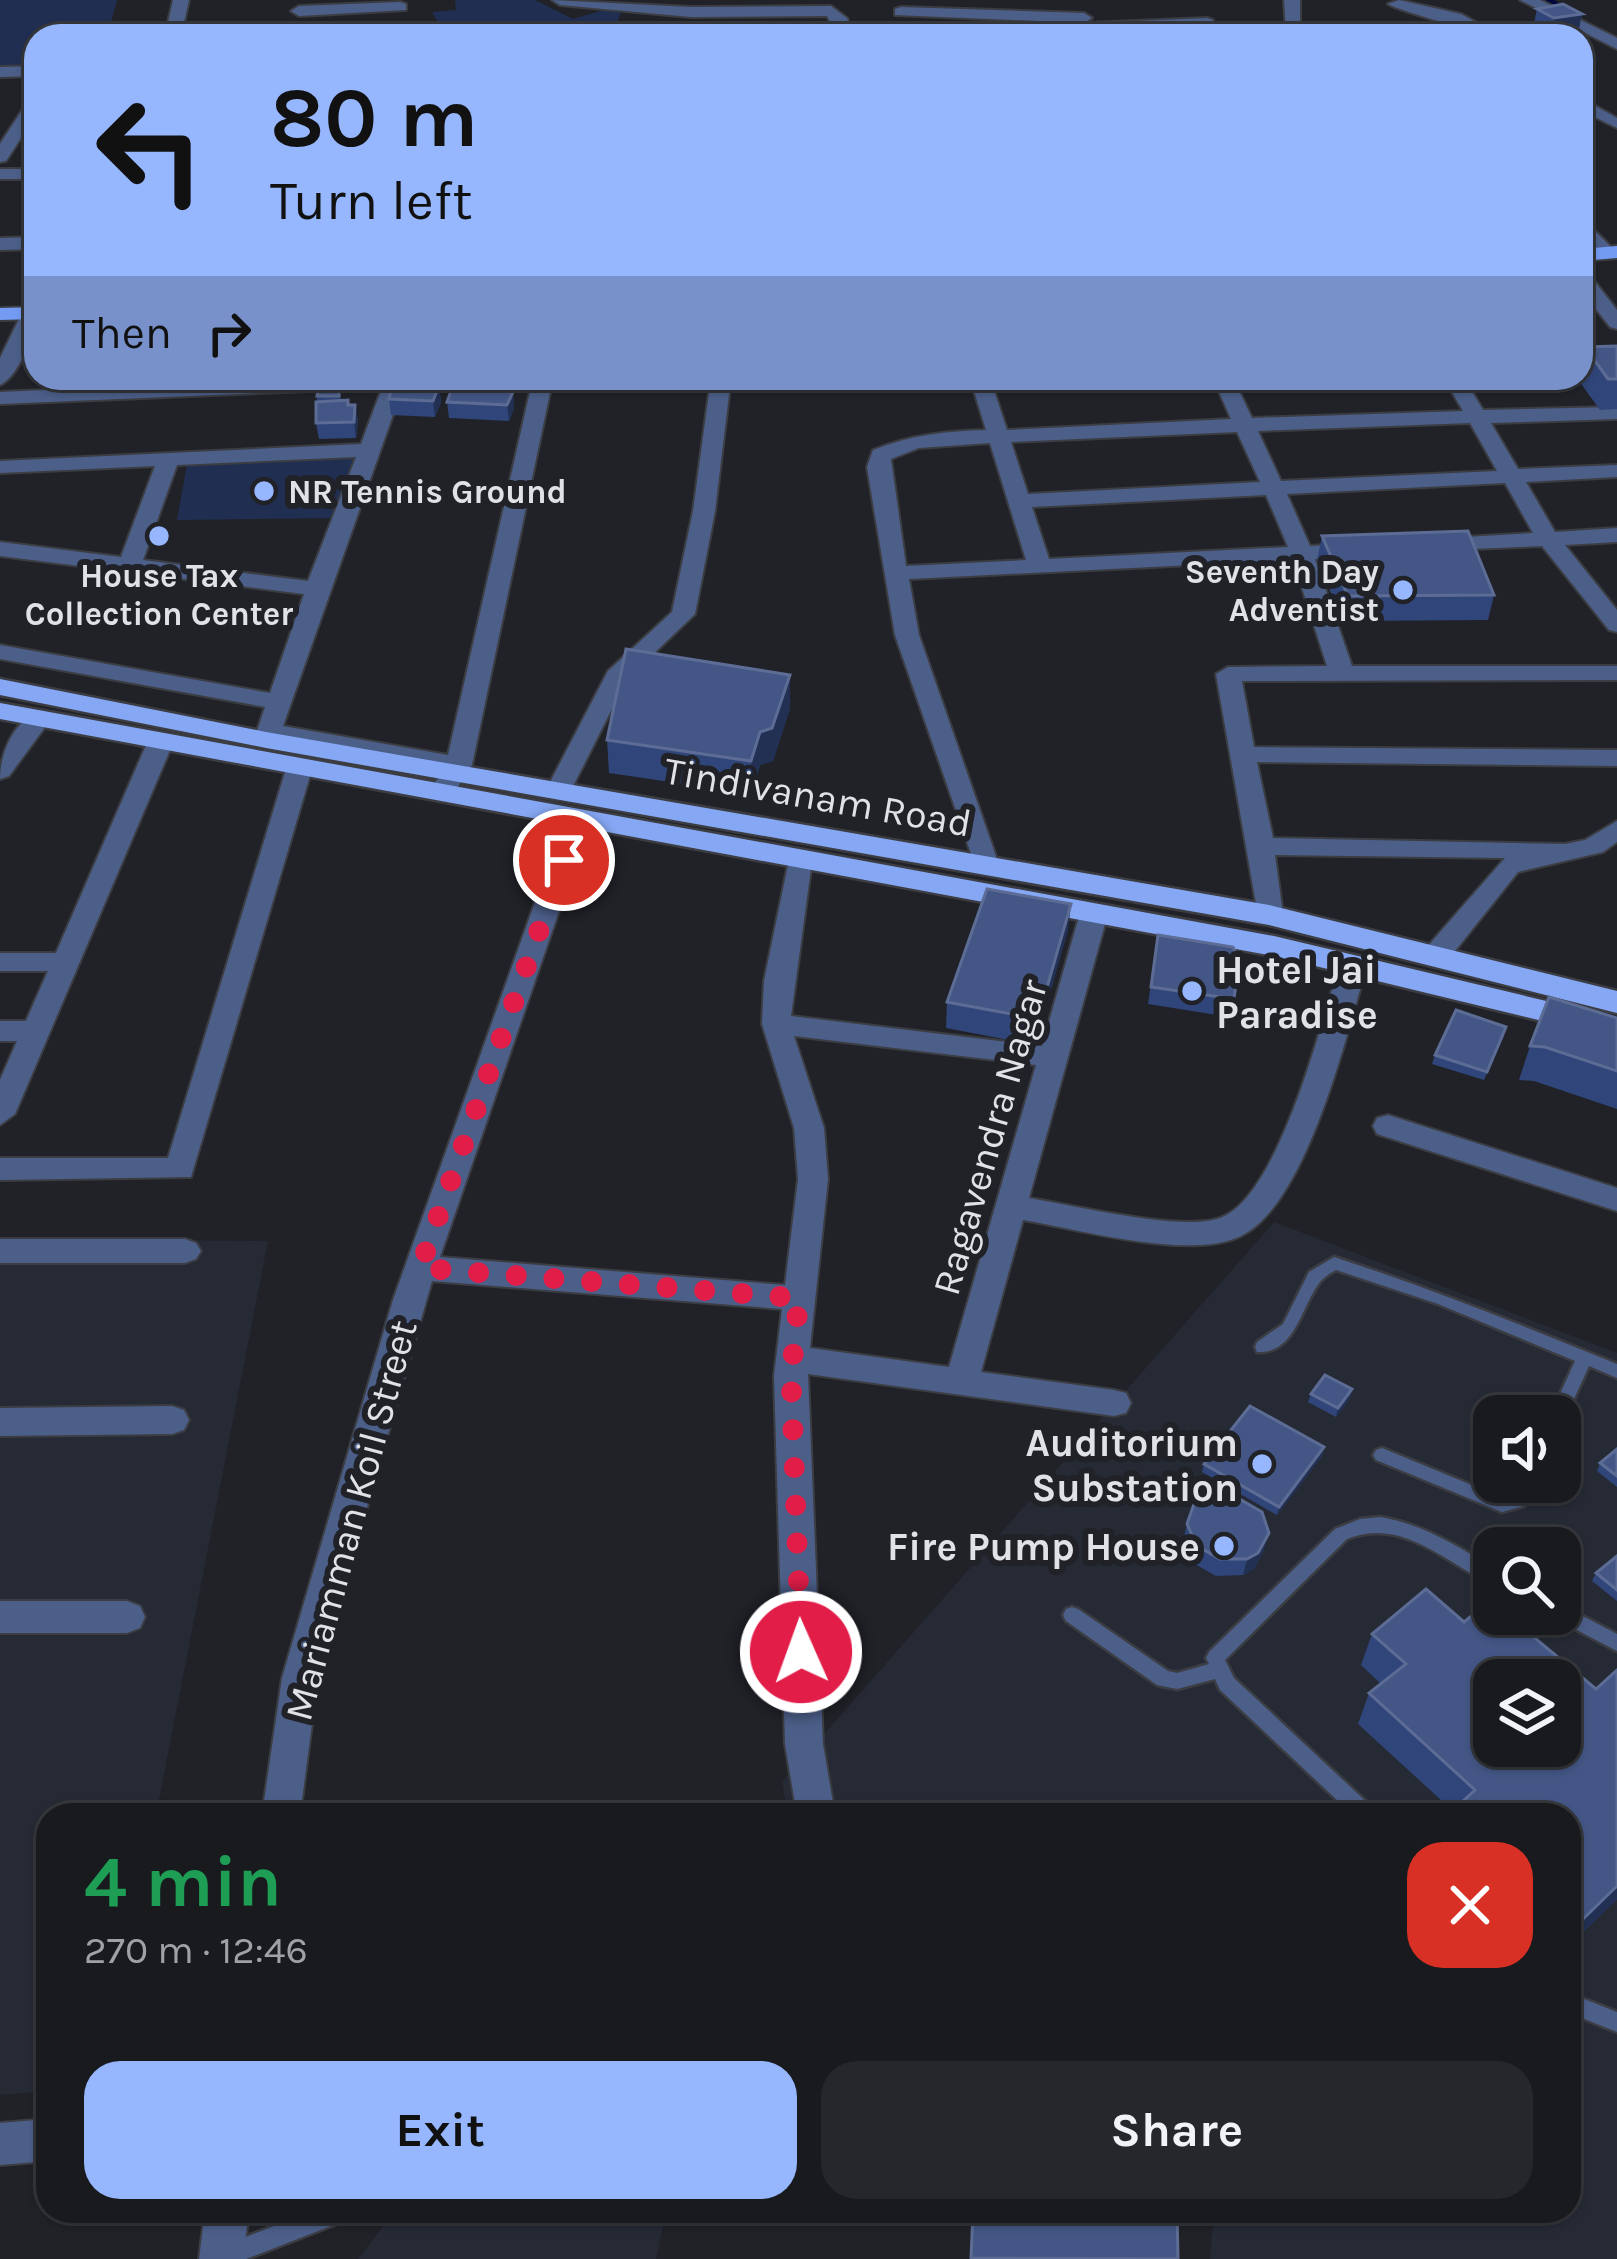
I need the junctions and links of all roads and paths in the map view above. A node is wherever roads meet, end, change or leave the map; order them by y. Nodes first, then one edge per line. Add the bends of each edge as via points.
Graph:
1 (560, 0) edge
2 (1528, 0) edge
3 (1394, 2) edge
4 (298, 6) edge
5 (754, 6) edge
6 (400, 7) dead end
7 (901, 12) dead end
8 (1207, 22) dead end
9 (842, 24) edge
10 (1051, 24) edge
11 (1159, 24) edge
12 (1469, 24) edge
13 (1577, 24) edge
14 (24, 121) edge
15 (3, 153) edge
16 (1593, 293) edge
17 (1615, 321) edge
18 (24, 331) edge
19 (0, 379) edge
20 (176, 390) edge
21 (392, 390) edge
22 (541, 390) edge
23 (720, 390) edge
24 (984, 390) edge
25 (1229, 390) edge
26 (1462, 390) edge
27 (0, 398) edge
28 (1617, 413) edge
29 (1478, 416) junction
30 (1246, 427) junction
31 (1000, 438) junction
32 (370, 450) junction
33 (167, 460) junction
34 (0, 467) edge
35 (1617, 471) edge
36 (1508, 475) junction
37 (1274, 487) junction
38 (1019, 501) junction
39 (1617, 535) edge
40 (1548, 539) junction
41 (0, 549) edge
42 (1302, 553) junction
43 (128, 566) junction
44 (1040, 567) junction
45 (896, 573) junction
46 (316, 589) junction
47 (1617, 589) edge
48 (1588, 590) junction
49 (1617, 625) edge
50 (0, 652) edge
51 (1342, 674) junction
52 (1617, 674) edge
53 (0, 687) edge
54 (279, 702) junction
55 (0, 711) edge
56 (39, 719) junction
57 (160, 743) junction
58 (1242, 754) junction
59 (1617, 758) edge
60 (298, 769) junction
61 (458, 769) junction
62 (0, 771) edge
63 (559, 790) junction
64 (435, 794) junction
65 (577, 821) junction
66 (1617, 829) edge
67 (1261, 846) junction
68 (1558, 851) junction
69 (799, 861) junction
70 (986, 865) junction
71 (1094, 913) junction
72 (1270, 915) junction
73 (1437, 954) junction
74 (0, 962) edge
75 (66, 962) junction
76 (1353, 965) junction
77 (1617, 1002) edge
78 (776, 1024) junction
79 (0, 1031) edge
80 (36, 1031) junction
81 (1617, 1033) edge
82 (1052, 1057) junction
83 (0, 1114) edge
84 (1388, 1126) dead end
85 (0, 1169) edge
86 (1617, 1200) edge
87 (1010, 1206) junction
88 (0, 1251) edge
89 (185, 1252) dead end
90 (420, 1268) junction
91 (799, 1298) junction
92 (1263, 1347) dead end
93 (1585, 1357) junction
94 (792, 1359) junction
95 (1617, 1371) edge
96 (961, 1382) junction
97 (1568, 1395) edge
98 (1114, 1403) dead end
99 (172, 1420) dead end
100 (0, 1422) edge
101 (1382, 1455) dead end
102 (1473, 1492) edge
103 (1473, 1566) edge
104 (1072, 1616) dead end
105 (0, 1617) edge
106 (127, 1617) dead end
107 (1581, 1623) edge
108 (1617, 1643) edge
109 (1217, 1670) junction
110 (282, 1803) edge
111 (814, 1803) edge
112 (1355, 1803) edge
113 (1581, 2007) edge
114 (1617, 2021) edge
115 (36, 2141) edge
116 (0, 2144) edge
117 (225, 2223) edge
118 (310, 2223) edge
119 (221, 2258) edge

1 - 5 street via 660,10
2 - 13 street
3 - 12 street
4 - 6 street
5 - 9 street via 830,11
7 - 10 street
8 - 11 street
14 - 15 street
16 - 17 street
18 - 19 street
20 - 27 street
21 - 32 street
22 - 61 street
23 - 63 street via 683,614 617,676
24 - 31 street
25 - 30 street
26 - 29 street
28 - 29 street
29 - 30 street
29 - 36 street
30 - 31 street
30 - 37 street
31 - 38 street
31 - 45 street via 881,454
32 - 33 street
32 - 46 street
33 - 34 street
33 - 43 street
35 - 36 street
36 - 37 street
36 - 40 street
37 - 38 street
37 - 42 street
38 - 44 street
39 - 40 street
40 - 42 street
40 - 48 street
41 - 43 street
42 - 44 street
42 - 51 street
43 - 46 street
44 - 45 street
45 - 70 street via 907,634
46 - 54 street
47 - 48 street
48 - 49 street
50 - 54 street
51 - 52 street
51 - 58 street via 1228,674
53 - 61 highway, Tindivanam Road
54 - 61 street via 269,731
55 - 56 highway
56 - 57 highway
56 - 62 street
57 - 60 highway
57 - 75 street
58 - 59 street
58 - 67 street
60 - 64 highway
60 - 85 street via 180,1169
61 - 63 highway, Tindivanam Road
61 - 64 street
63 - 70 highway, Tindivanam Road
64 - 65 highway
65 - 69 highway
65 - 90 street, Mariamman Koil Street
66 - 68 street via 1594,846
67 - 68 street
67 - 72 street
68 - 73 street via 1509,866
69 - 71 highway
69 - 78 street
70 - 72 highway, Tindivanam Road
71 - 76 highway
71 - 82 street, Ragavendra Nagar
72 - 73 highway, Tindivanam Road
73 - 77 highway, Tindivanam Road
74 - 75 street
75 - 80 street
76 - 81 highway
76 - 87 street via 1298,1135 1269,1191 1234,1227 1140,1226
78 - 82 street
78 - 91 street via 809,1128 813,1179
79 - 80 street
80 - 83 street
82 - 87 street, Ragavendra Nagar
84 - 86 street
87 - 96 street, Ragavendra Nagar
88 - 89 street
90 - 91 street
90 - 110 street, Mariamman Koil Street via 300,1678
91 - 94 street
92 - 93 lane via 1284,1334 1315,1276 1334,1263
93 - 95 lane
93 - 97 lane
94 - 96 street
94 - 111 street via 804,1744
96 - 98 street
99 - 100 street
101 - 102 lane
103 - 109 lane via 1399,1526 1358,1524 1221,1648
104 - 109 lane via 1164,1679
105 - 106 street
107 - 108 lane
109 - 112 lane
113 - 114 lane
115 - 116 street
117 - 119 street
118 - 119 lane

